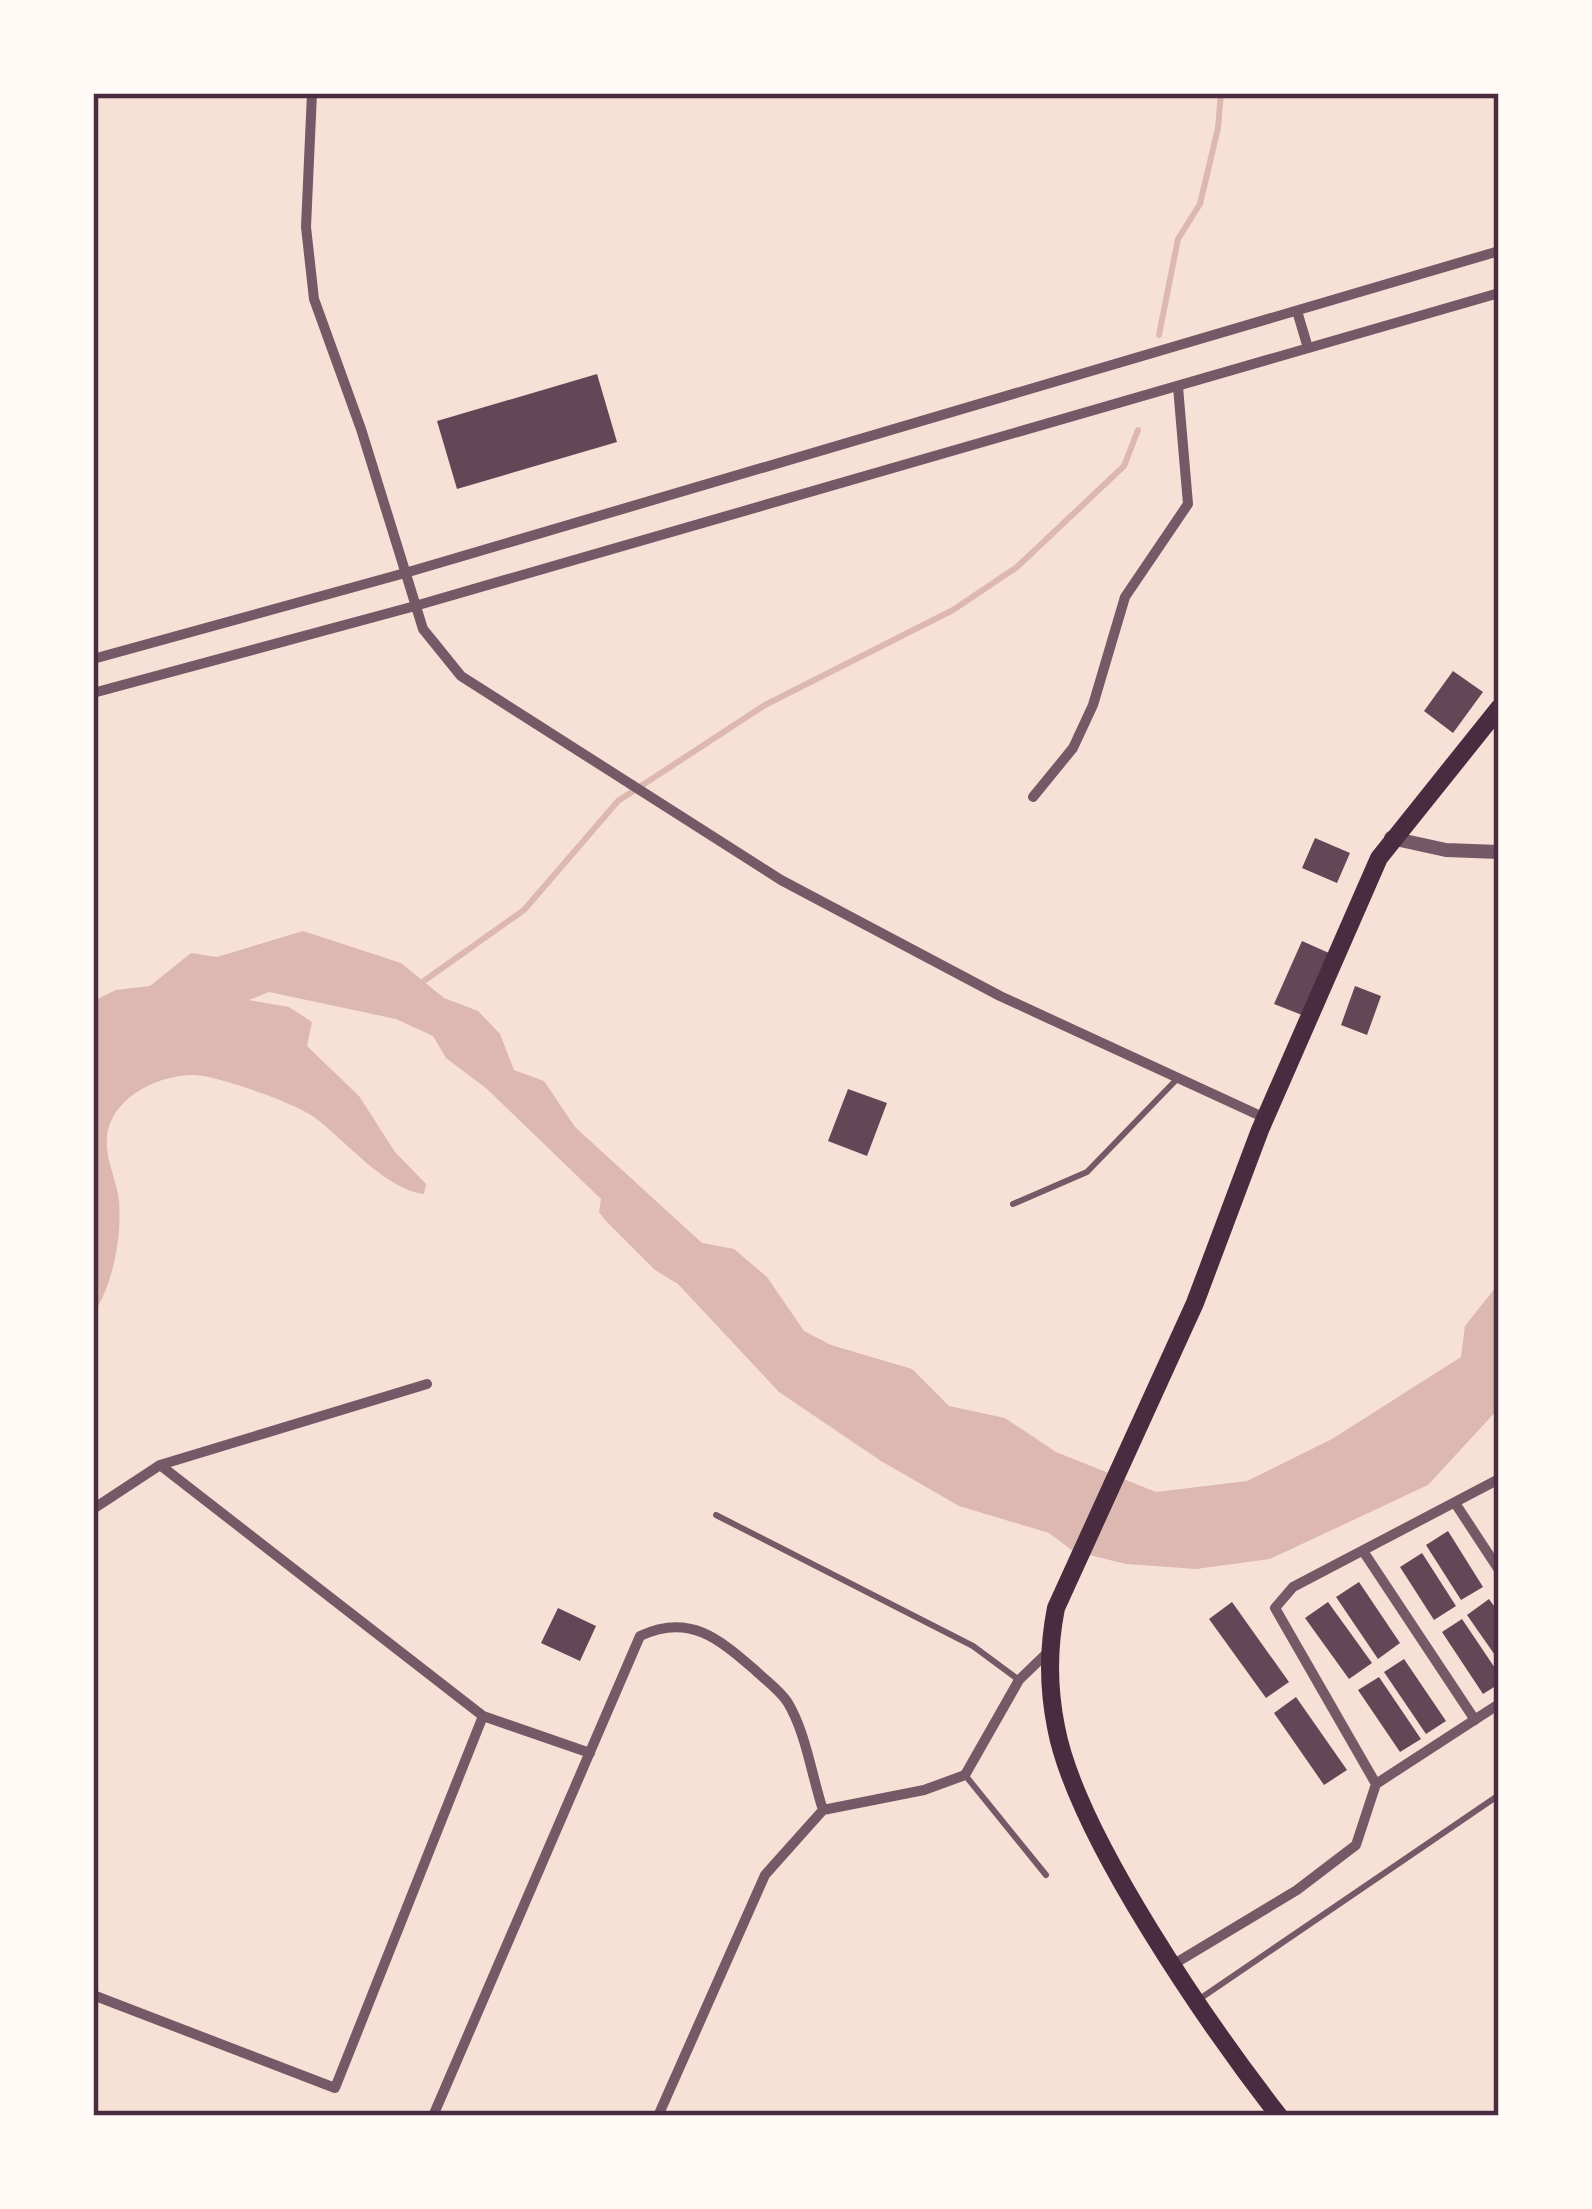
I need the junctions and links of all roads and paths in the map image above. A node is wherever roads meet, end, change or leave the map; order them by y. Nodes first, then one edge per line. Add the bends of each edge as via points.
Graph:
1 (312, 93) edge
2 (1499, 251) edge
3 (1499, 293) edge
4 (1297, 311) junction
5 (1308, 348) junction
6 (1178, 387) junction
7 (405, 573) junction
8 (415, 606) junction
9 (93, 659) edge
10 (93, 693) edge
11 (1499, 708) edge
12 (1033, 797) dead end
13 (1390, 838) junction
14 (1499, 852) edge
15 (1180, 1075) junction
16 (1265, 1118) junction
17 (1013, 1204) dead end
18 (428, 1384) dead end
19 (160, 1465) junction
20 (1499, 1479) edge
21 (1457, 1506) junction
22 (93, 1509) edge
23 (716, 1514) dead end
24 (1365, 1554) junction
25 (1499, 1570) edge
26 (1048, 1652) junction
27 (1019, 1679) junction
28 (1499, 1704) edge
29 (483, 1716) junction
30 (1474, 1720) junction
31 (590, 1753) junction
32 (964, 1775) junction
33 (1376, 1784) junction
34 (1499, 1795) edge
35 (823, 1810) junction
36 (1046, 1875) dead end
37 (1174, 1964) junction
38 (93, 1995) edge
39 (1198, 2000) junction
40 (433, 2116) edge
41 (658, 2116) edge
42 (1279, 2116) edge

1 - 7 street via 306,227 314,299
2 - 4 street
3 - 5 street
4 - 5 street
4 - 7 street
5 - 6 street
6 - 8 street
6 - 12 street via 1188,504 1125,597 1073,748
7 - 8 street
7 - 9 street
8 - 10 street
8 - 15 street via 428,639 500,705 820,902 1000,996
11 - 13 main road
13 - 14 street
13 - 16 main road
15 - 16 street
15 - 17 lane via 1087,1172
16 - 26 main road via 1195,1303 1055,1608
18 - 19 street
19 - 22 street
19 - 29 street
20 - 21 street
21 - 24 street
21 - 25 street
23 - 27 lane via 890,1601
24 - 30 street
24 - 33 street via 1293,1588 1275,1608
26 - 27 street
26 - 37 main road via 1056,1730 1077,1789
27 - 32 street
28 - 30 street
29 - 31 street
29 - 38 street via 335,2088
30 - 33 street
31 - 35 street via 640,1636 689,1625 714,1634 788,1702
31 - 40 street
32 - 35 street
32 - 36 lane
33 - 37 street via 1355,1845
34 - 39 lane
35 - 41 street via 765,1874
37 - 39 main road
39 - 42 main road

